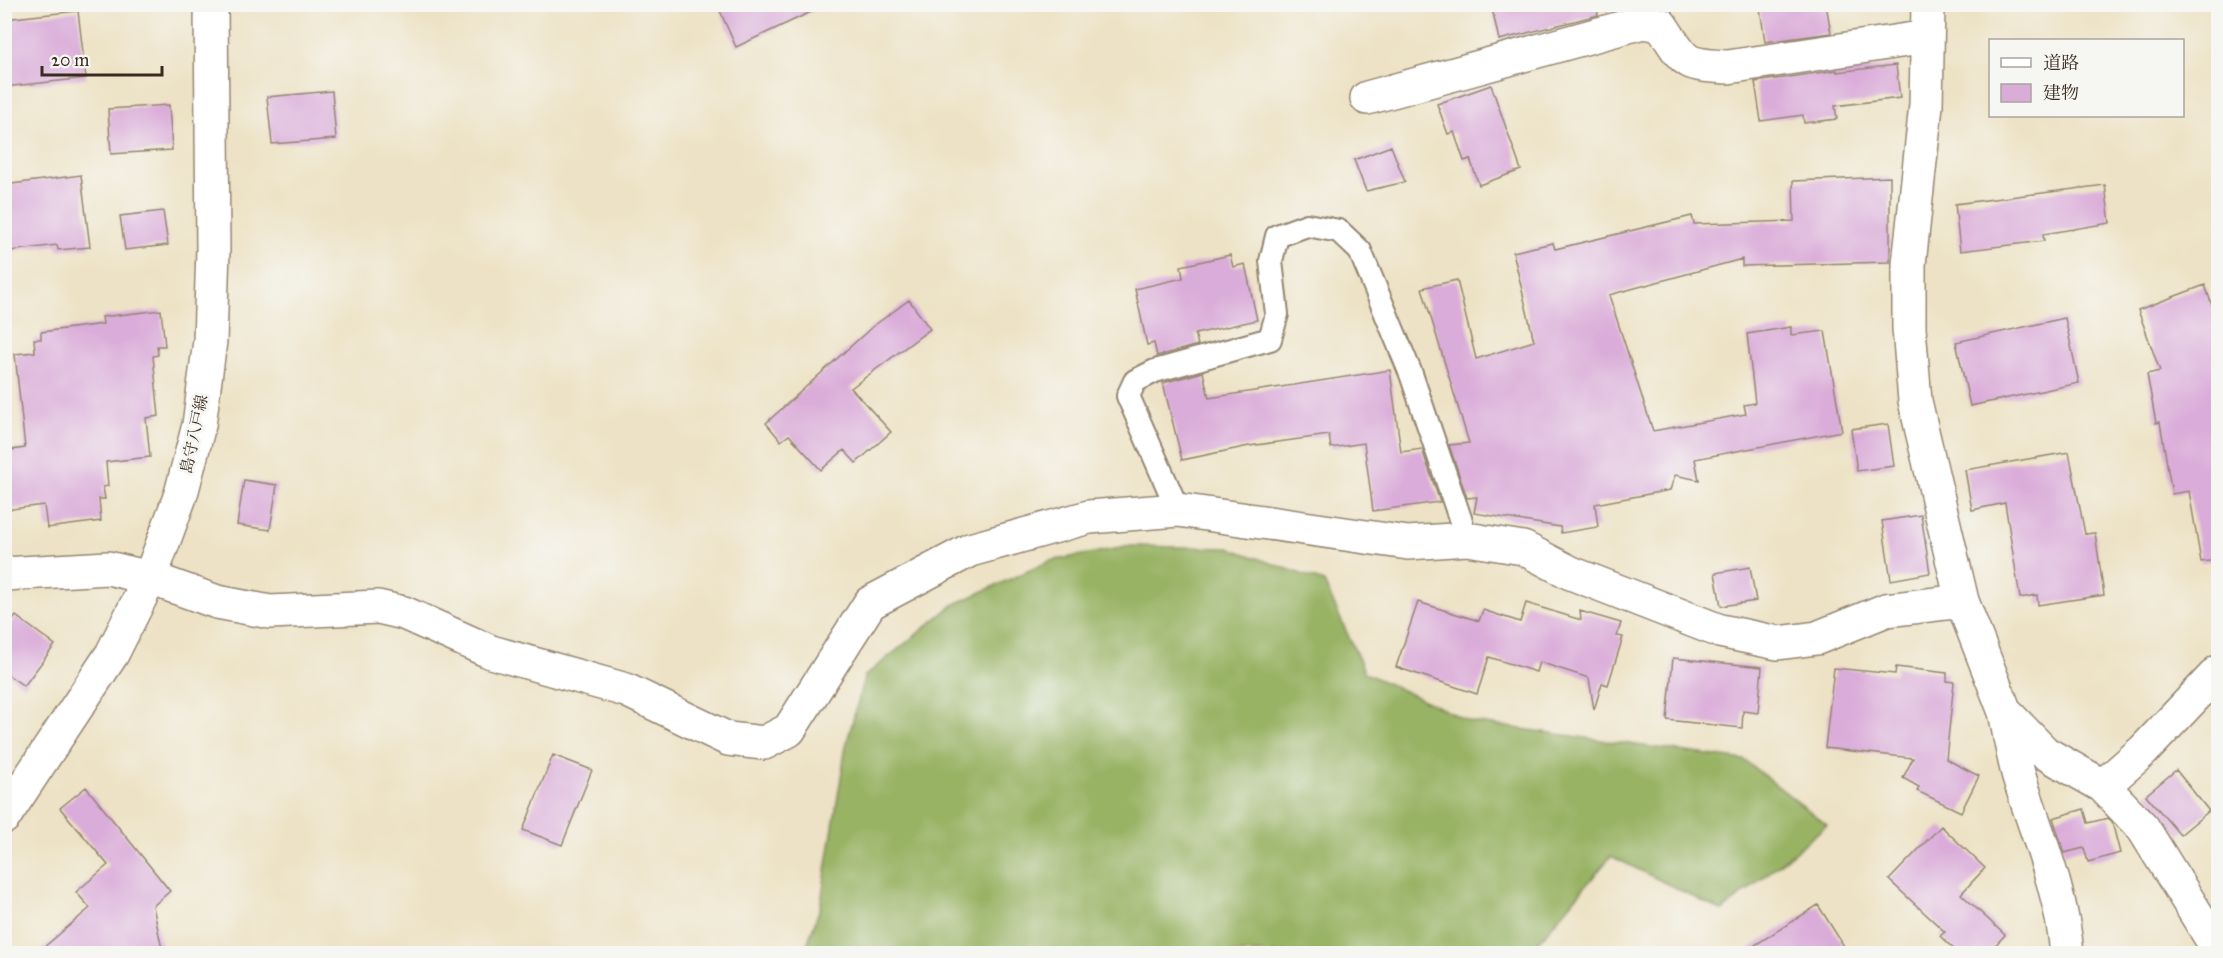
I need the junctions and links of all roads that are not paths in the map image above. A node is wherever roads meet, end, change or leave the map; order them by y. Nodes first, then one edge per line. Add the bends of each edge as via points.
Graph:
1 (210, 4) edge
2 (1928, 4) edge
3 (1927, 37) junction
4 (1367, 98) dead end
5 (1178, 510) junction
6 (1467, 539) junction
7 (4, 574) edge
8 (150, 578) junction
9 (1962, 601) junction
10 (2218, 672) edge
11 (2005, 712) junction
12 (2103, 786) junction
13 (4, 817) edge
14 (2218, 949) edge
15 (2067, 954) edge

1 - 8 street, 島守八戸線 via 210,341 199,425 181,494
2 - 3 street
3 - 4 street via 1728,67 1701,66 1685,61 1661,25 1643,22
3 - 9 street via 1926,105 1910,264 1909,328 1915,401
5 - 6 street via 1408,543
5 - 6 lane via 1128,396 1135,381 1155,371 1270,339 1277,314 1271,261 1277,236 1307,225 1339,231 1360,251 1411,374
5 - 8 street via 1089,517 970,550 870,603 789,730 764,743 728,739 627,690 491,652 404,613 378,607 270,612 217,602
6 - 9 street via 1523,548 1571,573 1720,631 1778,643 1817,638 1886,610
7 - 8 street via 108,568
8 - 13 street, 島守八戸線 via 112,654
9 - 11 street
10 - 12 street via 2144,750
11 - 12 street via 2045,753
11 - 15 street via 2019,777 2056,891
12 - 14 street via 2143,828

